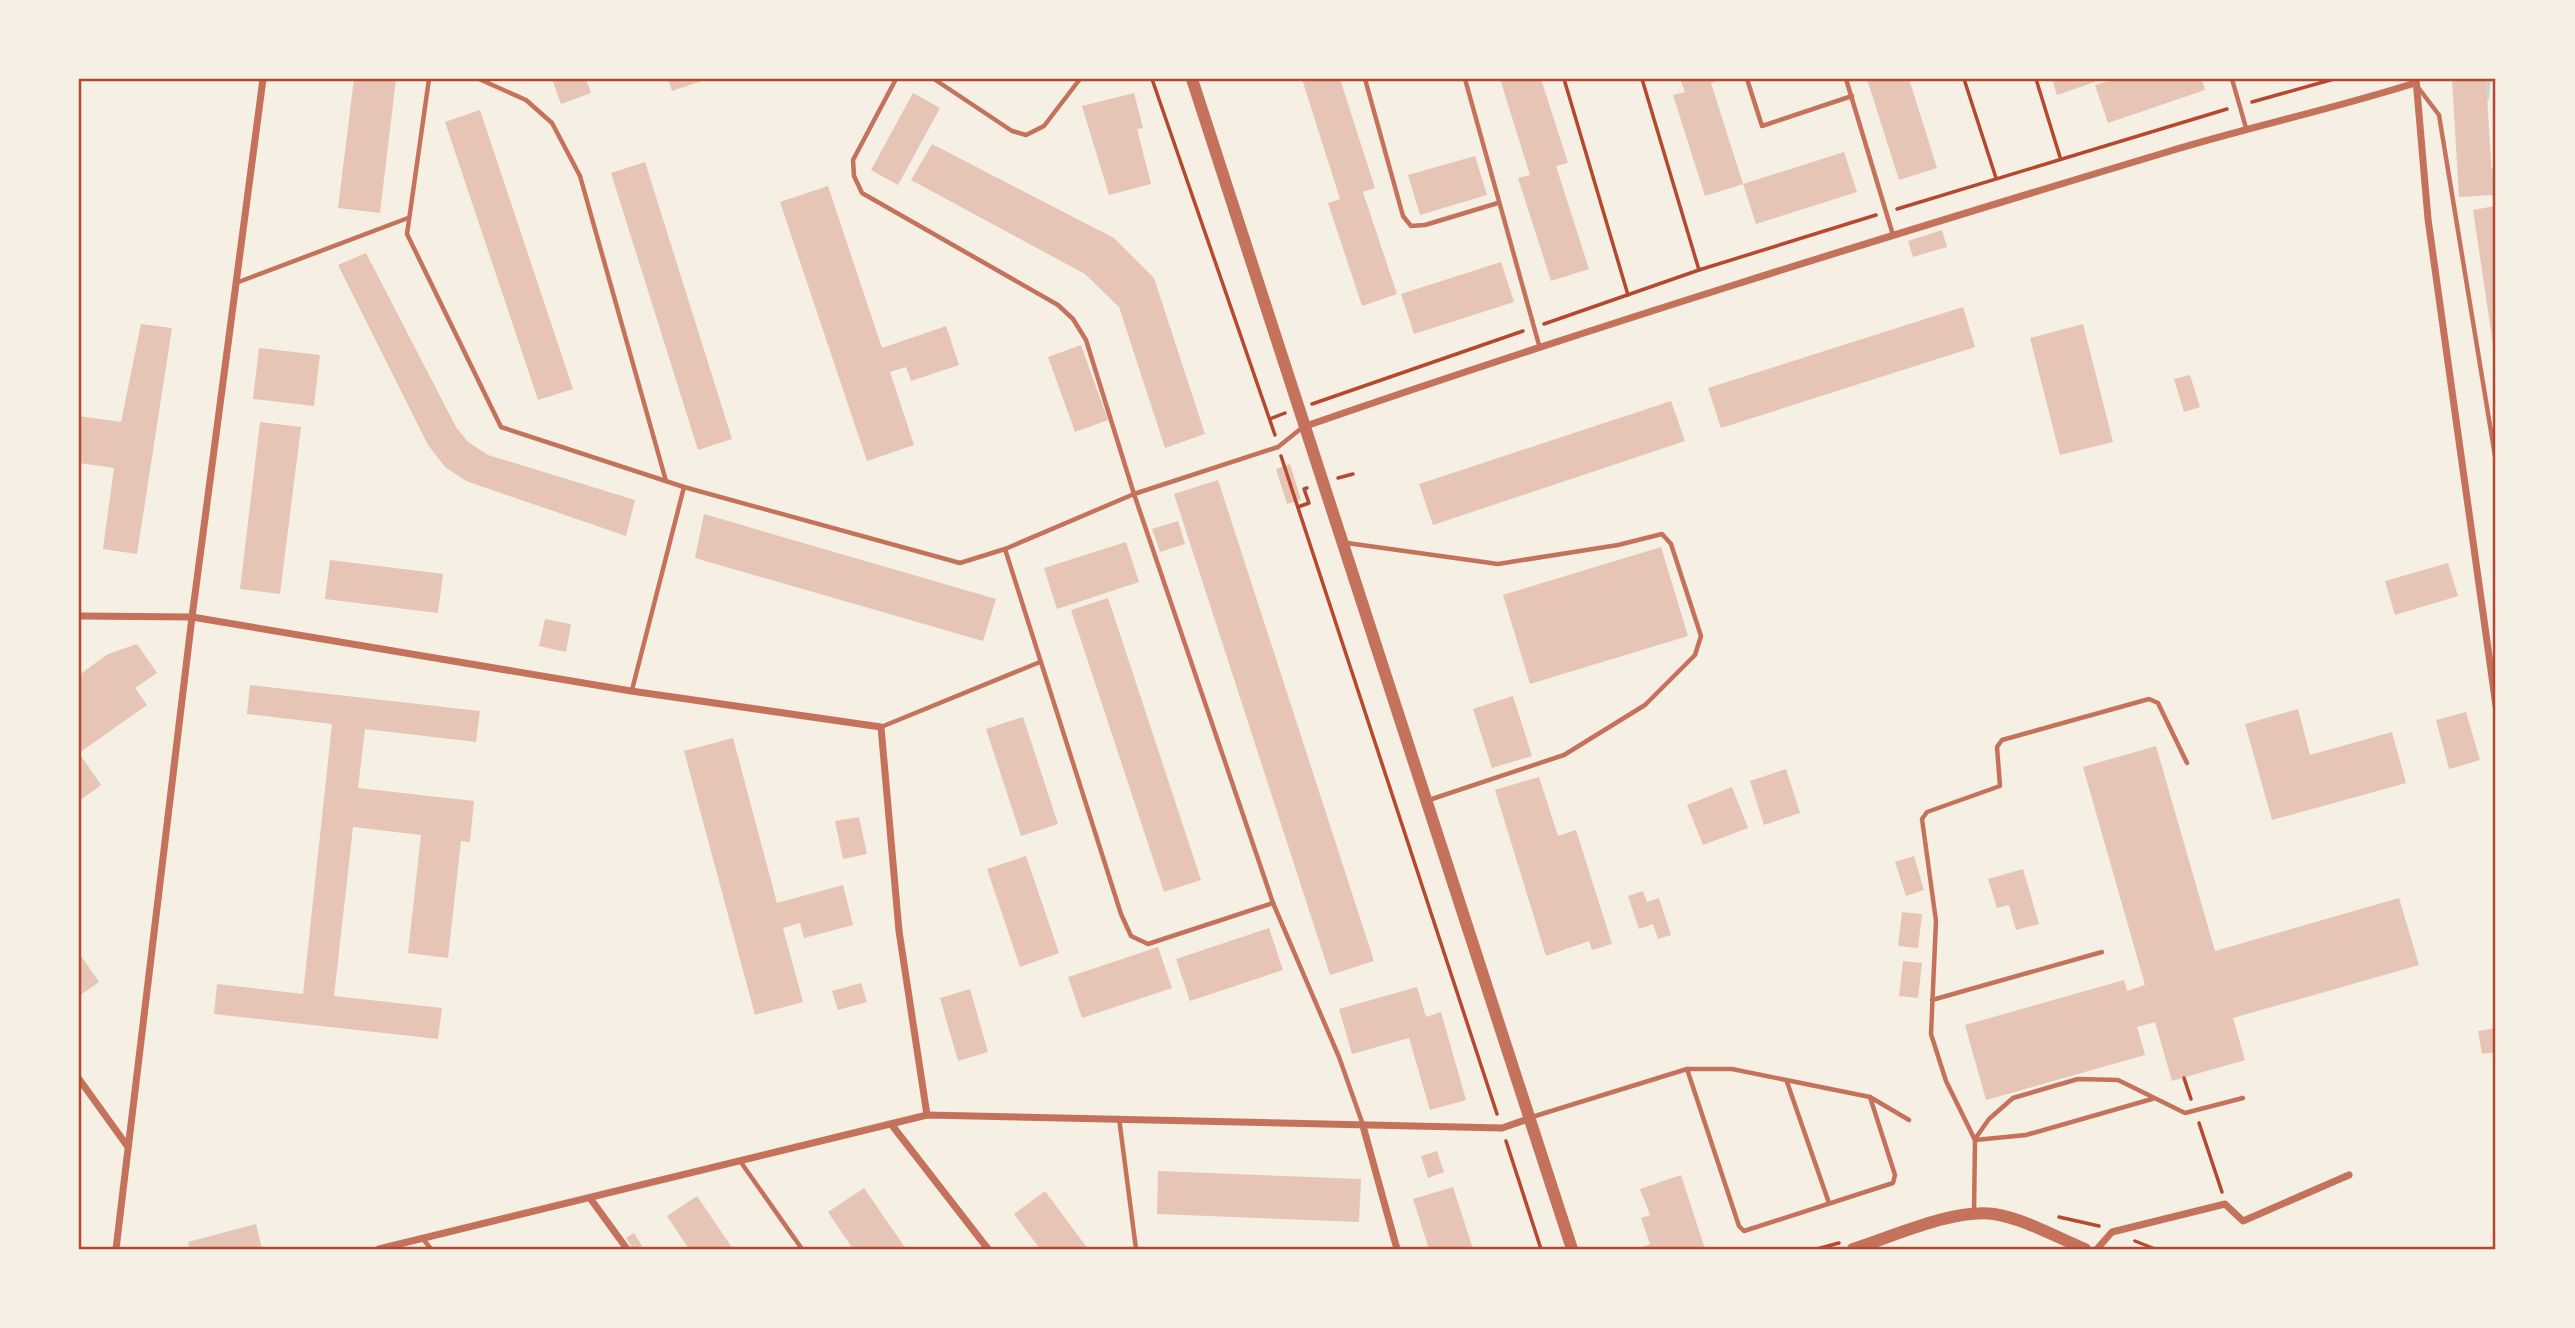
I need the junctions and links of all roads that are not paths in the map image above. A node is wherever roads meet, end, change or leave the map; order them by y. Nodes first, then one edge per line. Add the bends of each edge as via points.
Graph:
1 (263, 79) edge
2 (429, 79) edge
3 (479, 79) edge
4 (896, 79) edge
5 (933, 79) edge
6 (1080, 79) edge
7 (1192, 79) edge
8 (1364, 79) edge
9 (1465, 79) edge
10 (1747, 79) edge
11 (1846, 79) edge
12 (2232, 79) edge
13 (2416, 81) edge
14 (1852, 96) junction
15 (2246, 128) junction
16 (1498, 203) junction
17 (409, 218) junction
18 (1893, 235) junction
19 (236, 284) junction
20 (1539, 345) junction
21 (1303, 426) junction
22 (2496, 462) edge
23 (666, 481) junction
24 (684, 487) junction
25 (1134, 494) junction
26 (1340, 542) junction
27 (1005, 549) junction
28 (79, 616) edge
29 (192, 617) junction
30 (1040, 662) junction
31 (631, 691) junction
32 (2496, 706) edge
33 (881, 727) junction
34 (2187, 763) dead end
35 (1425, 801) junction
36 (1273, 904) junction
37 (2102, 952) dead end
38 (1932, 1000) junction
39 (1686, 1069) junction
40 (79, 1079) edge
41 (1787, 1082) junction
42 (1870, 1097) junction
43 (2243, 1098) dead end
44 (2152, 1099) junction
45 (926, 1115) junction
46 (1119, 1118) junction
47 (1528, 1119) junction
48 (1909, 1120) dead end
49 (891, 1124) junction
50 (1363, 1126) junction
51 (1975, 1140) junction
52 (128, 1147) junction
53 (740, 1161) junction
54 (2349, 1175) dead end
55 (590, 1198) junction
56 (1829, 1203) junction
57 (1974, 1213) junction
58 (422, 1239) junction
59 (117, 1249) edge
60 (379, 1249) edge
61 (431, 1249) edge
62 (627, 1249) edge
63 (802, 1249) edge
64 (988, 1249) edge
65 (1136, 1249) edge
66 (1397, 1249) edge
67 (1572, 1249) edge
68 (1853, 1249) edge
69 (2085, 1249) edge
70 (2096, 1249) edge

1 - 19 street
2 - 17 lane
3 - 23 lane via 526,100 552,123 580,176
4 - 25 lane via 853,160 862,193 1058,305 1073,318 1086,340
5 - 6 lane via 1012,131 1026,135 1044,126
7 - 21 street
8 - 16 lane via 1403,216 1411,226
9 - 16 lane
10 - 14 lane via 1762,126
11 - 14 lane
12 - 15 lane
13 - 15 street
13 - 22 lane via 2439,115
13 - 32 street via 2430,233
14 - 18 lane
15 - 18 street
16 - 20 lane
17 - 19 lane
17 - 23 lane via 407,234 501,427
18 - 20 street
19 - 29 street
20 - 21 street
21 - 25 lane via 1278,447
21 - 26 street
23 - 24 lane
24 - 27 lane via 960,563
24 - 31 lane
25 - 27 lane
25 - 36 lane
26 - 35 street
26 - 35 lane via 1498,564 1662,534 1671,544 1701,636 1695,654 1645,705 1564,755
27 - 30 lane
28 - 29 street
29 - 31 street
29 - 52 street
30 - 33 lane
30 - 36 lane via 1131,936 1148,944
31 - 33 street
33 - 45 street via 900,931
34 - 38 lane via 2158,703 2148,699 2002,740 1997,747 2000,786 1927,812 1922,819 1936,921
35 - 47 street
36 - 50 lane via 1339,1057
37 - 38 lane
38 - 51 lane via 1931,1034 1946,1081
39 - 41 lane via 1732,1069
39 - 47 lane
39 - 56 lane via 1744,1231
40 - 52 street
41 - 42 lane
41 - 56 lane
42 - 48 lane
42 - 56 lane via 1895,1180
43 - 44 lane via 2185,1113
44 - 51 lane via 2026,1135
44 - 51 lane via 2118,1080 2078,1079 2013,1098 1989,1119
45 - 46 street
45 - 49 street
46 - 50 street
46 - 65 lane
47 - 50 street via 1502,1128
47 - 67 street
49 - 53 street
49 - 64 street
50 - 66 street
51 - 57 lane
52 - 59 street
53 - 55 street
53 - 63 lane
54 - 70 street via 2243,1222 2225,1204 2112,1232
55 - 58 street
55 - 62 street
57 - 68 street
57 - 69 street via 2015,1220
58 - 60 street
58 - 61 lane

